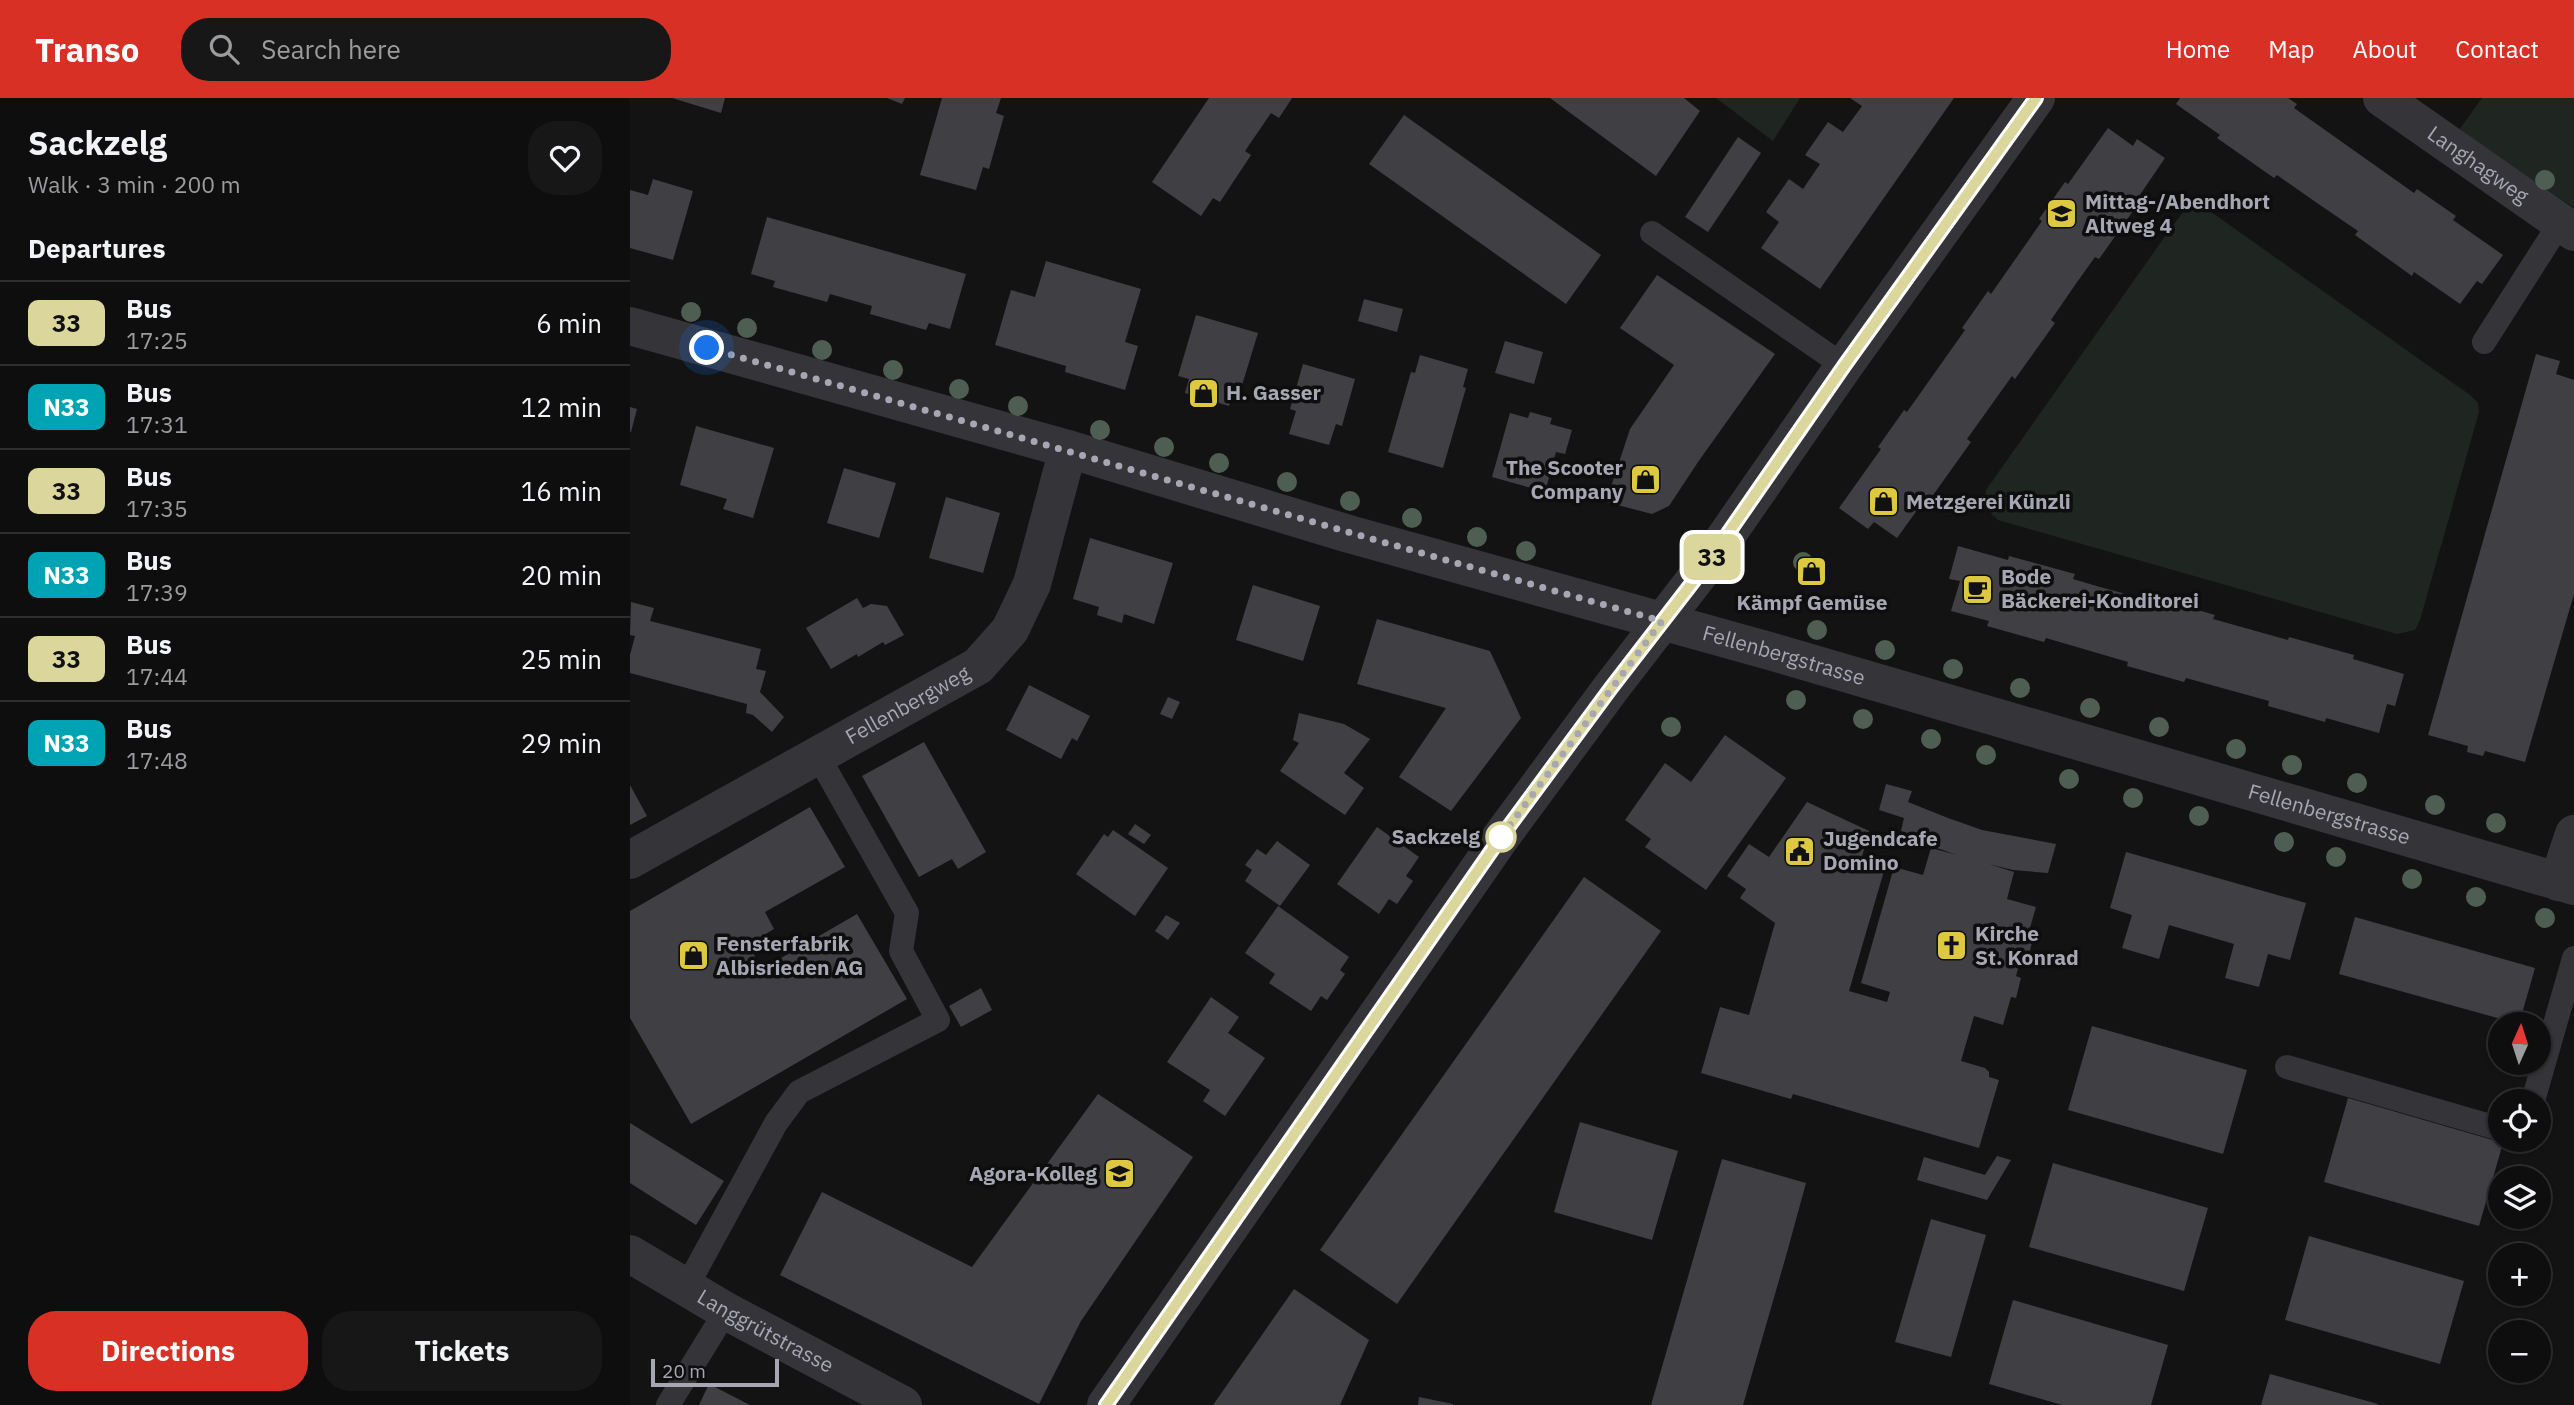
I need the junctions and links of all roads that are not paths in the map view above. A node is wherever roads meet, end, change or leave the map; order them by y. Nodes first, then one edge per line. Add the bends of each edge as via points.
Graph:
1 (2036, 98) edge
2 (2382, 98) edge
3 (2567, 227) edge
4 (1653, 233) dead end
5 (630, 326) edge
6 (2484, 342) dead end
7 (1844, 366) junction
8 (1068, 449) junction
9 (1662, 621) junction
10 (818, 756) junction
11 (2574, 835) edge
12 (630, 860) edge
13 (2566, 884) edge
14 (2574, 958) edge
15 (2287, 1067) dead end
16 (2536, 1089) edge
17 (2488, 1125) edge
18 (630, 1254) edge
19 (686, 1288) junction
20 (726, 1311) junction
21 (668, 1405) edge
22 (903, 1405) edge
23 (1106, 1405) edge

1 - 7 street
2 - 3 street, Langhagweg
3 - 6 lane
4 - 7 lane
5 - 8 street, Fellenbergstrasse
7 - 9 street
8 - 9 street, Fellenbergstrasse
8 - 10 street, Fellenbergweg via 1031,584 1010,630 978,666
9 - 13 street, Fellenbergstrasse
9 - 23 street via 1501,837
10 - 12 street, Fellenbergweg
10 - 19 lane via 907,914 901,951 938,1020 799,1092 776,1123
11 - 13 street
14 - 16 lane
15 - 17 lane
18 - 19 street, Langgrütstrasse
19 - 20 street, Langgrütstrasse
20 - 21 lane
20 - 22 street, Langgrütstrasse

